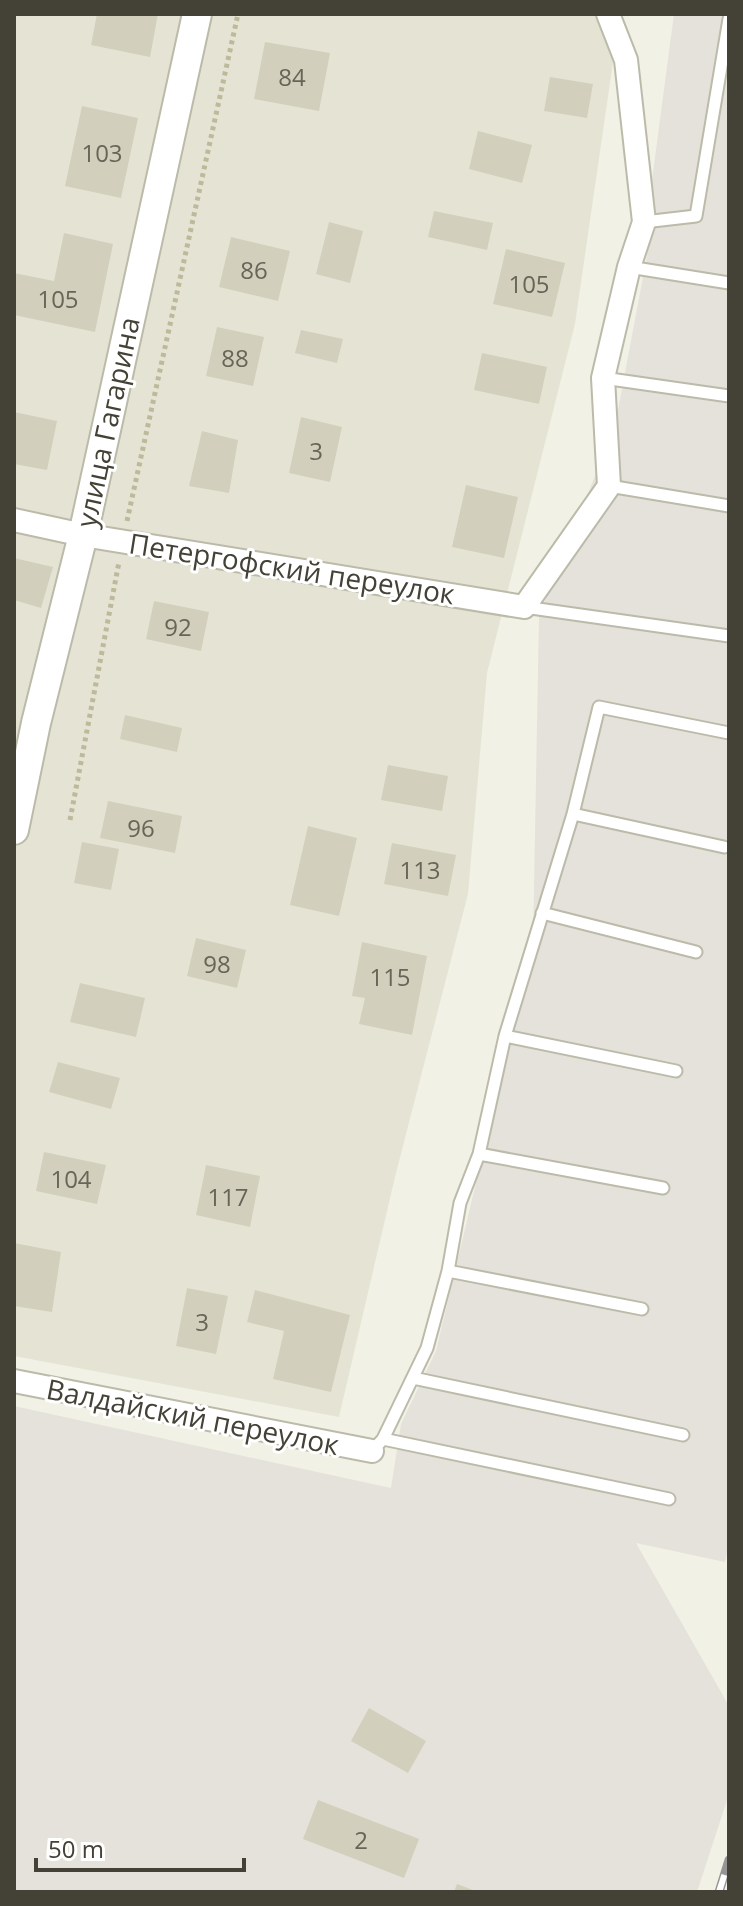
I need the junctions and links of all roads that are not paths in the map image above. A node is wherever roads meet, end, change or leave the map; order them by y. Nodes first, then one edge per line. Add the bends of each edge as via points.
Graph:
1 (197, 14) edge
2 (608, 14) edge
3 (729, 19) edge
4 (644, 222) junction
5 (629, 267) junction
6 (729, 283) edge
7 (603, 378) junction
8 (729, 396) edge
9 (609, 486) junction
10 (729, 506) edge
11 (14, 520) edge
12 (83, 535) junction
13 (524, 607) junction
14 (729, 636) edge
15 (36, 723) junction
16 (729, 733) edge
17 (14, 744) edge
18 (573, 814) junction
19 (14, 830) edge
20 (724, 847) dead end
21 (542, 913) junction
22 (696, 952) dead end
23 (505, 1036) junction
24 (676, 1071) dead end
25 (479, 1154) junction
26 (663, 1188) dead end
27 (448, 1271) junction
28 (642, 1309) dead end
29 (413, 1378) junction
30 (14, 1381) edge
31 (683, 1435) dead end
32 (378, 1445) junction
33 (669, 1499) dead end

1 - 12 street, улица Гагарина
2 - 4 street via 626,60
3 - 4 lane via 696,216
4 - 5 street
5 - 6 lane
5 - 7 street
7 - 8 lane
7 - 9 street
9 - 10 lane
9 - 13 street
11 - 12 street, Петергофский переулок
12 - 13 street, Петергофский переулок
12 - 15 street, улица Гагарина
13 - 14 lane
15 - 17 street
15 - 19 street, улица Гагарина
16 - 18 lane via 599,707
18 - 20 lane
18 - 21 lane
21 - 22 lane
21 - 23 lane
23 - 24 lane
23 - 25 lane
25 - 26 lane
25 - 27 lane via 460,1203
27 - 28 lane
27 - 29 lane
29 - 31 lane
29 - 32 lane
30 - 32 street, Валдайский переулок
32 - 33 lane

